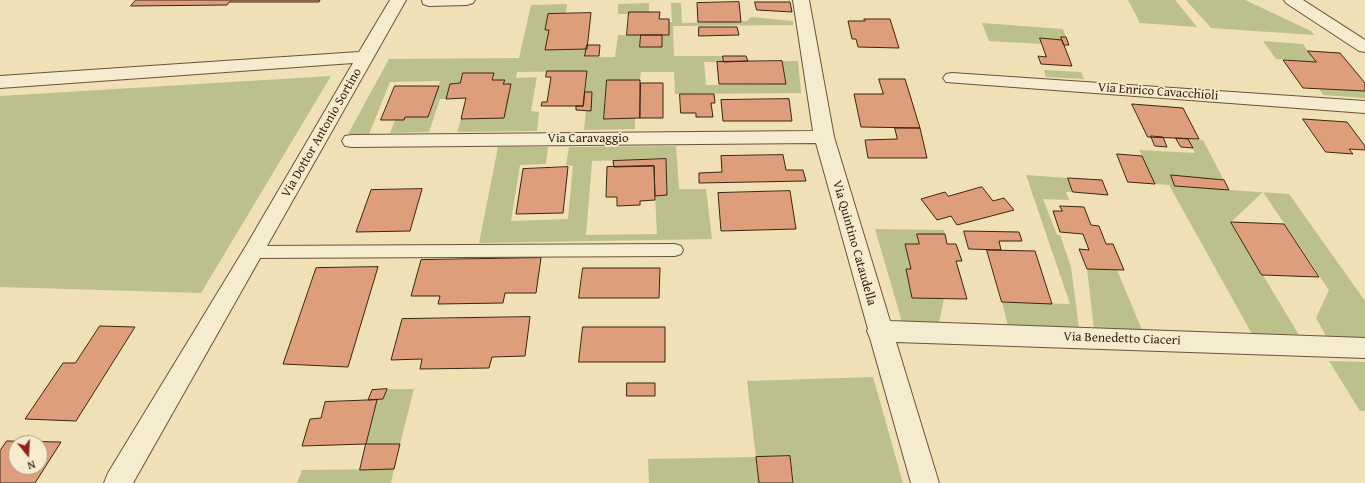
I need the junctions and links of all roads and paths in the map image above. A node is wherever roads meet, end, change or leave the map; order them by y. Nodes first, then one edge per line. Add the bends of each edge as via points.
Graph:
1 (398, 0) edge
2 (467, 0) edge
3 (800, 0) edge
4 (1292, 0) edge
5 (429, 1) edge
6 (1365, 47) edge
7 (365, 57) junction
8 (952, 78) dead end
9 (0, 82) edge
10 (1365, 107) edge
11 (824, 137) junction
12 (352, 141) dead end
13 (675, 250) dead end
14 (254, 252) junction
15 (879, 331) junction
16 (1365, 348) edge
17 (118, 483) edge
18 (925, 483) edge

1 - 7 street
2 - 5 street
3 - 11 street, Via Quintino Cataudella
4 - 6 street
7 - 9 street, Via Dottor Antonio Sortino
7 - 14 street, Via Dottor Antonio Sortino
8 - 10 street, Via Enrico Cavacchioli
11 - 12 street, Via Caravaggio
11 - 15 street, Via Quintino Cataudella
13 - 14 lane
14 - 17 street, Via Dottor Antonio Sortino
15 - 16 street, Via Benedetto Ciaceri
15 - 18 street, Via Quintino Cataudella

